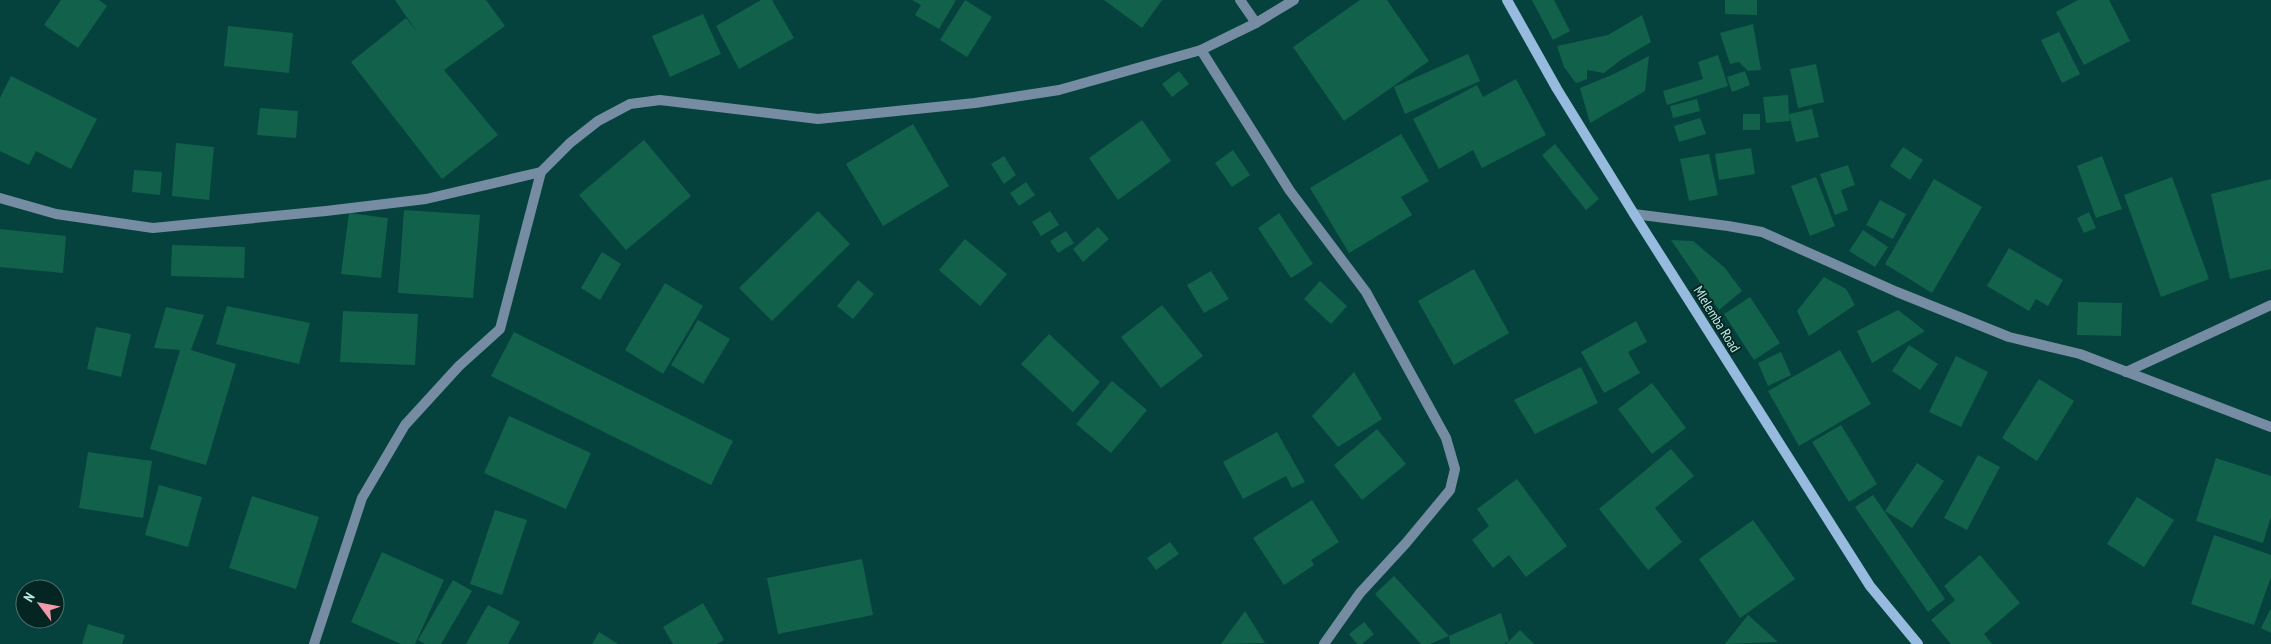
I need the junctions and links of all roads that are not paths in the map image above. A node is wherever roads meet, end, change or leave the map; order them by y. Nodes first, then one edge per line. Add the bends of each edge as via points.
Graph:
1 (1240, 0) edge
2 (1294, 0) edge
3 (1507, 0) edge
4 (1256, 23) junction
5 (1201, 50) junction
6 (541, 172) junction
7 (0, 198) edge
8 (1634, 214) junction
9 (2271, 305) edge
10 (2126, 372) junction
11 (2271, 427) edge
12 (314, 644) edge
13 (1324, 644) edge
14 (1918, 644) edge

1 - 4 street
2 - 4 street
3 - 8 street, Mlelemba Road
4 - 5 street
5 - 6 street via 1059,90 975,103 818,119 660,100 630,104 598,121
5 - 13 street via 1290,191 1366,292 1446,438 1455,469 1450,490 1360,592
6 - 7 street via 426,199 153,228 56,214
6 - 12 street via 500,329 460,366 400,433 362,498
8 - 10 street via 1762,232 2009,337 2080,354
8 - 14 street, Mlelemba Road via 1870,586
9 - 10 street
10 - 11 street

